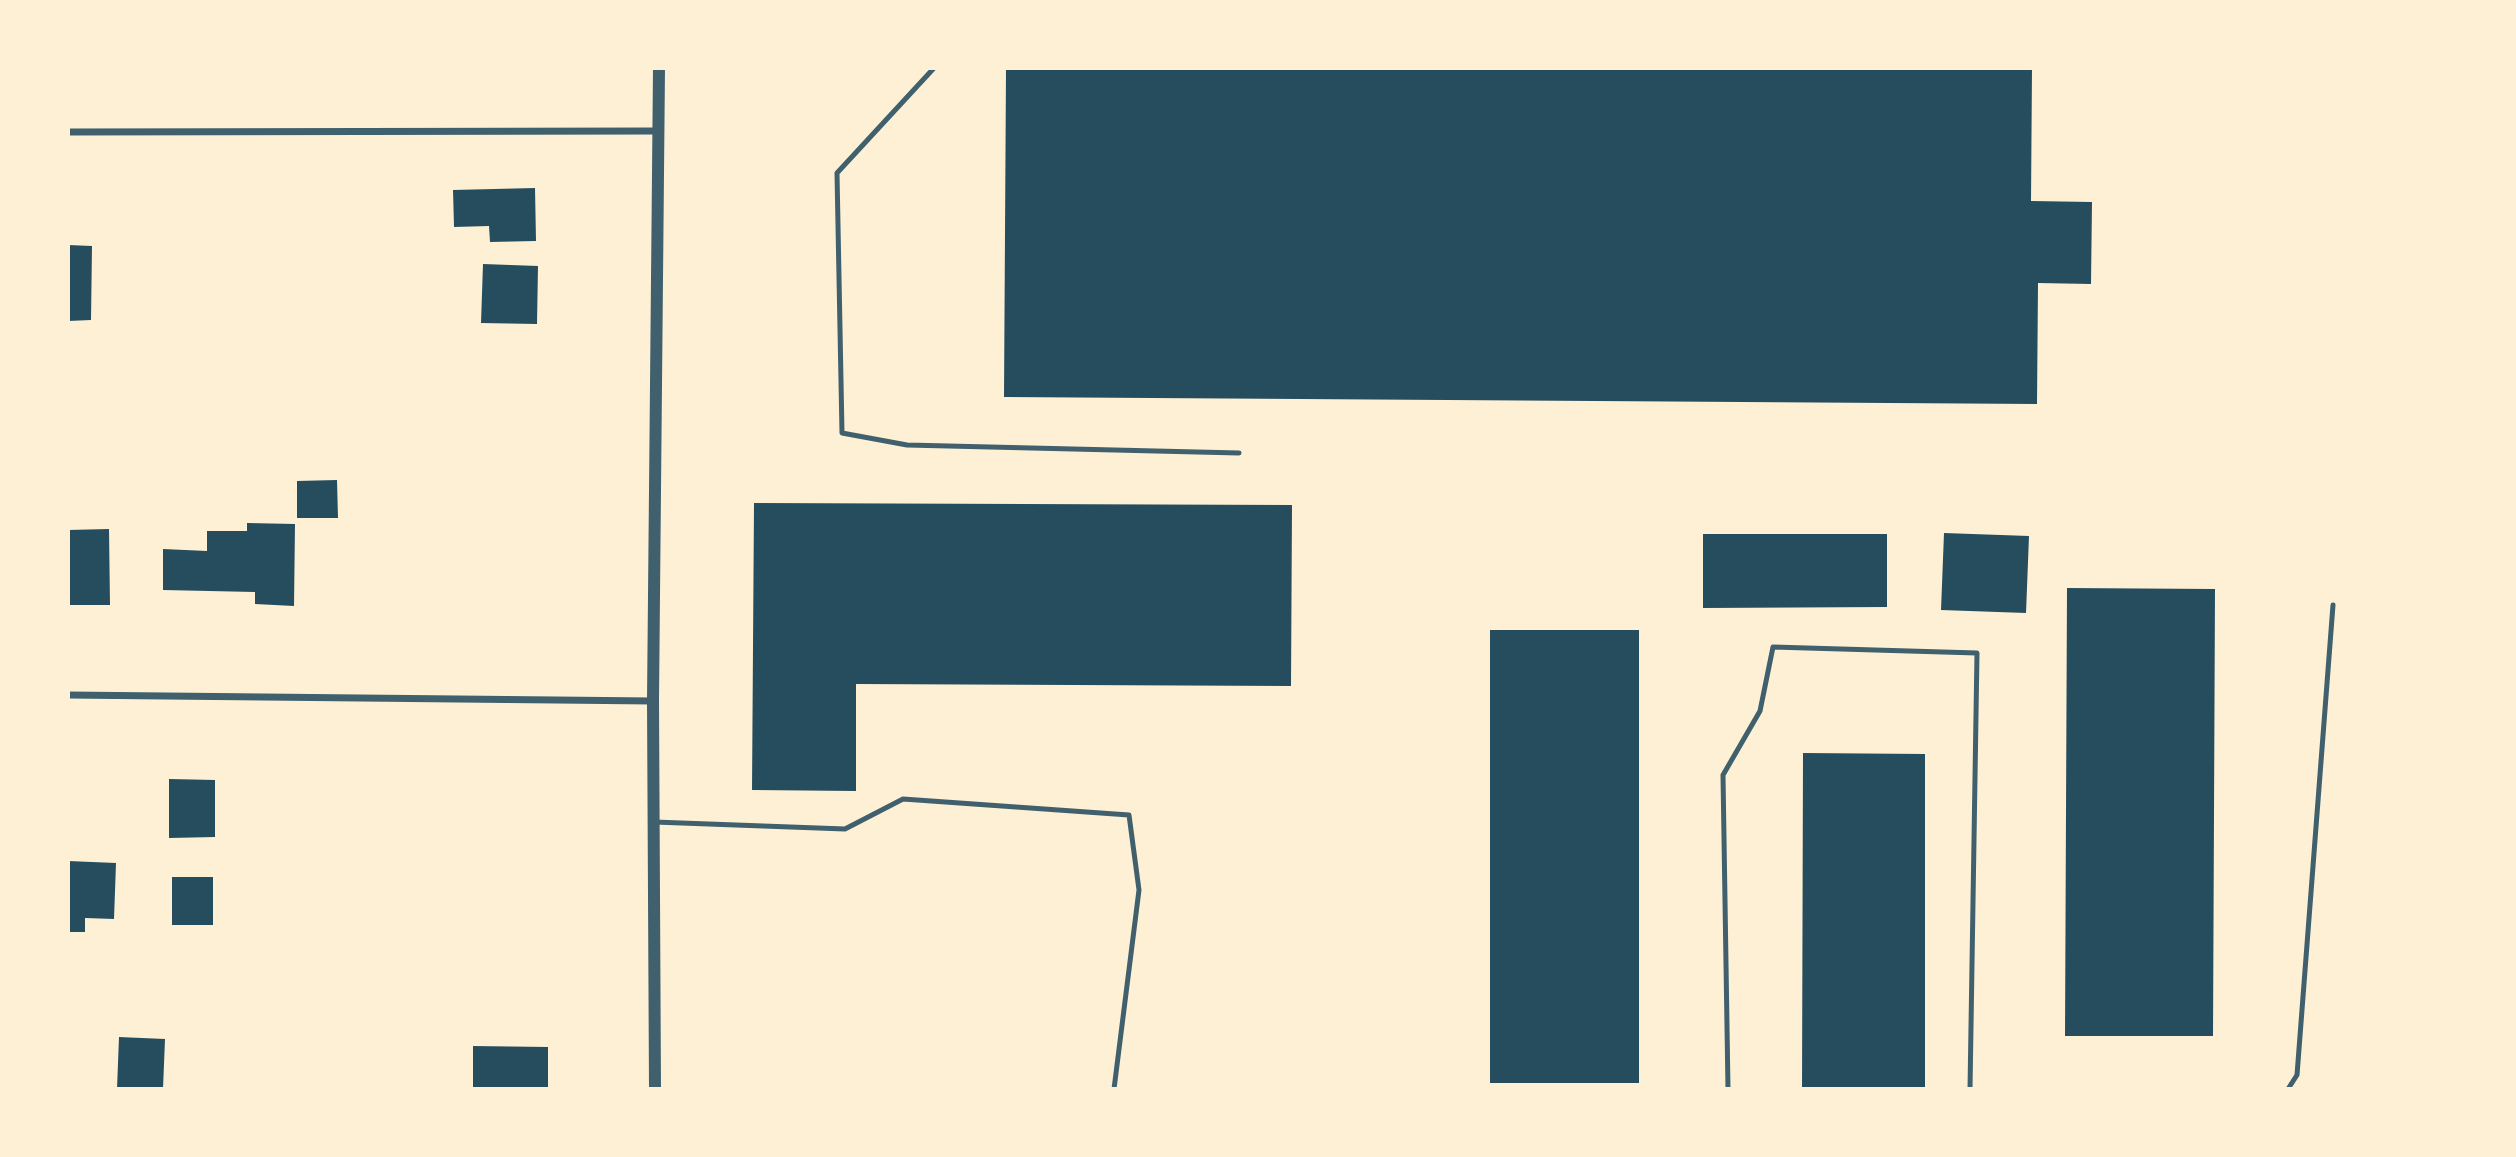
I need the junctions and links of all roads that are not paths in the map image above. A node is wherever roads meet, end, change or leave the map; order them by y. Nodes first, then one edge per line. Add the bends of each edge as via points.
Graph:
1 (659, 68) edge
2 (934, 68) edge
3 (658, 131) junction
4 (68, 132) edge
5 (1238, 453) dead end
6 (2333, 605) dead end
7 (68, 695) edge
8 (653, 701) junction
9 (654, 822) junction
10 (655, 1089) edge
11 (1114, 1089) edge
12 (1728, 1089) edge
13 (1970, 1089) edge
14 (2288, 1089) edge

1 - 3 street
2 - 5 lane via 837,173 842,433 907,445
3 - 4 street
3 - 8 street
6 - 14 lane via 2297,1074
7 - 8 street
8 - 9 street
9 - 10 street
9 - 11 lane via 845,829 903,799 1129,814 1139,890
12 - 13 lane via 1723,775 1760,711 1773,647 1978,653

